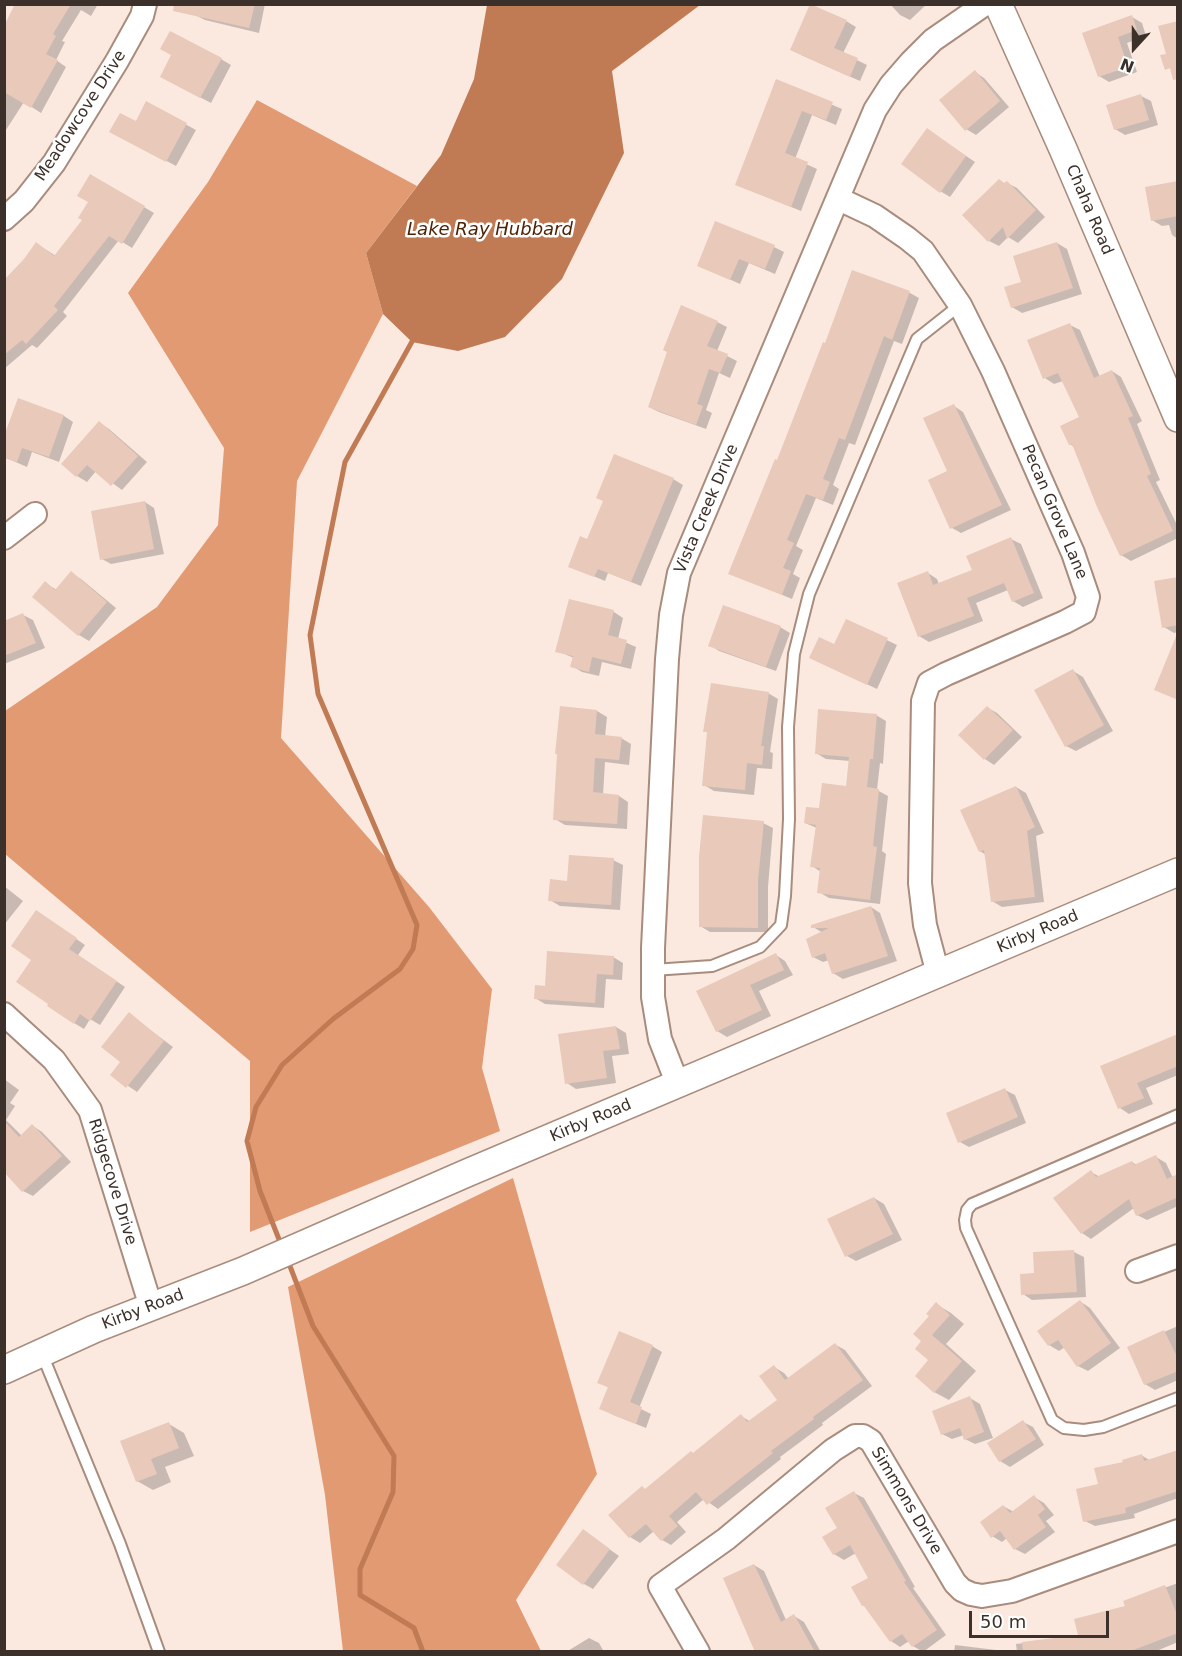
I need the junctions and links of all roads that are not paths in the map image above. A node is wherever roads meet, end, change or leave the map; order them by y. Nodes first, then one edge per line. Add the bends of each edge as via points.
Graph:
1 (145, 4) edge
2 (985, 4) edge
3 (998, 4) edge
4 (839, 199) junction
5 (4, 219) edge
6 (960, 305) junction
7 (1176, 409) edge
8 (35, 514) dead end
9 (4, 538) edge
10 (1178, 872) edge
11 (653, 970) junction
12 (938, 974) junction
13 (4, 1014) edge
14 (678, 1085) junction
15 (1178, 1115) edge
16 (1178, 1256) edge
17 (1137, 1271) dead end
18 (151, 1307) junction
19 (42, 1353) junction
20 (4, 1370) edge
21 (1178, 1398) edge
22 (1178, 1531) edge
23 (159, 1652) edge
24 (698, 1652) edge

1 - 5 street, Meadowcove Drive via 117,61 54,163
2 - 4 street, Vista Creek Drive via 933,40 891,85 875,110
3 - 7 street, Chaha Road
4 - 6 street, Pecan Grove Lane via 875,216 923,251
4 - 11 street, Vista Creek Drive via 679,573 667,659
6 - 11 lane via 917,339 809,594 794,654 781,925 760,947 712,966
6 - 12 street, Pecan Grove Lane via 1069,542 1088,597 1084,612 929,683 923,701 920,883 925,925
8 - 9 street
10 - 12 street, Kirby Road
11 - 14 street, Vista Creek Drive via 660,1039
12 - 14 street, Kirby Road
13 - 18 street, Ridgecove Drive via 54,1060 90,1110
14 - 18 street, Kirby Road
15 - 21 lane via 972,1204 965,1220 1052,1419 1064,1428 1103,1427
16 - 17 street
18 - 19 street, Kirby Road
19 - 20 street, Kirby Road
19 - 23 lane via 120,1544
22 - 24 street, Simmons Drive via 1012,1591 971,1594 955,1583 871,1441 855,1436 833,1449 726,1539 660,1586

